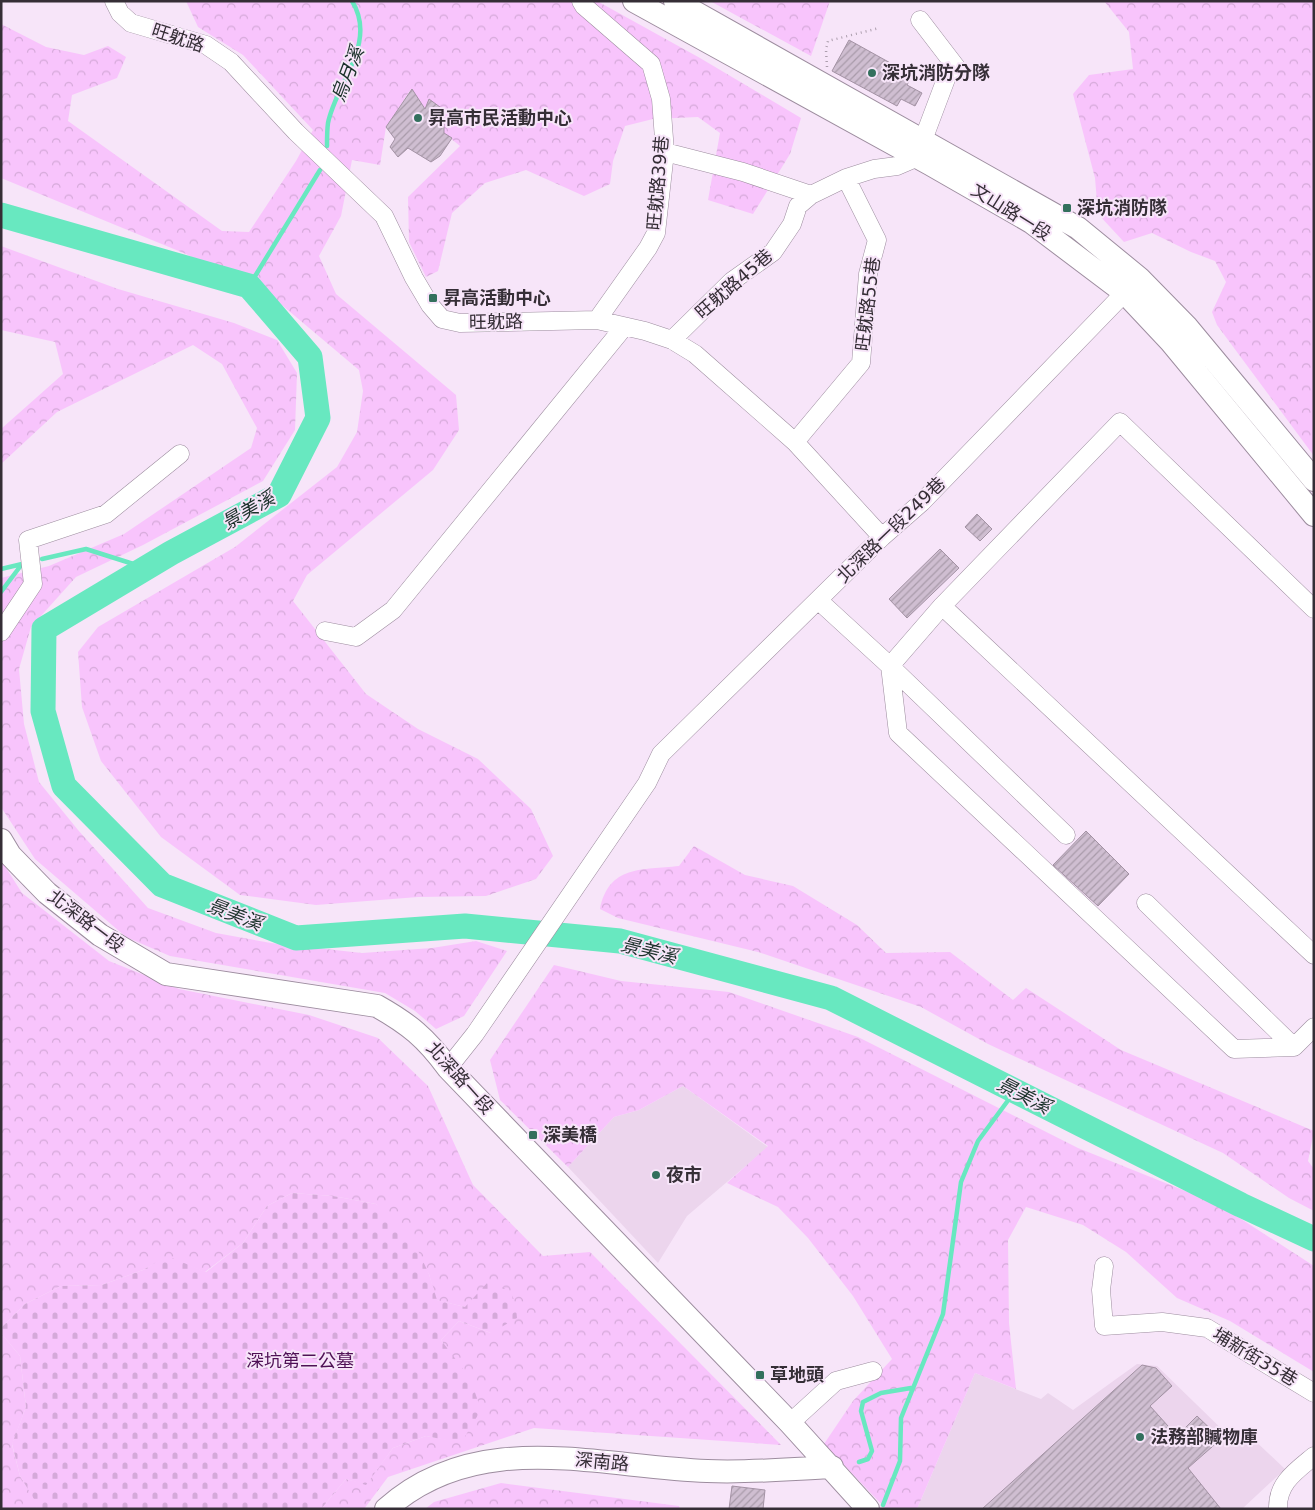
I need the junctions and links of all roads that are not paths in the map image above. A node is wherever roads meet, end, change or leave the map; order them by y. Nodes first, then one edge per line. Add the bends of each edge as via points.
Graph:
1 (114, 1) edge
2 (581, 1) edge
3 (634, 1) edge
4 (675, 1) edge
5 (920, 20) dead end
6 (921, 149) junction
7 (665, 152) junction
8 (846, 178) junction
9 (811, 195) junction
10 (1132, 285) junction
11 (597, 320) junction
12 (624, 328) junction
13 (672, 340) junction
14 (795, 442) junction
15 (180, 454) dead end
16 (1314, 480) edge
17 (1314, 515) edge
18 (882, 537) junction
19 (818, 600) junction
20 (942, 606) junction
21 (1314, 609) edge
22 (325, 631) dead end
23 (1, 632) edge
24 (890, 666) junction
25 (1066, 835) dead end
26 (1, 840) edge
27 (1146, 903) dead end
28 (1314, 955) edge
29 (1314, 1027) edge
30 (1294, 1047) junction
31 (448, 1068) junction
32 (1104, 1266) dead end
33 (873, 1371) dead end
34 (1314, 1393) edge
35 (790, 1423) junction
36 (1314, 1456) edge
37 (832, 1467) junction
38 (386, 1509) edge
39 (868, 1509) edge
40 (1278, 1509) edge

1 - 11 street, 旺躭路 via 130,23 206,45 231,62 384,216 414,278 442,319 460,323
2 - 7 street, 旺躭路39巷 via 651,64 661,99
3 - 6 main road, 文山路一段
4 - 6 main road, 文山路一段 via 825,84
5 - 6 street via 956,67 949,71
6 - 8 street, 旺躭路45巷 via 897,166
6 - 10 main road, 文山路一段 via 1078,228
7 - 9 street via 743,172
7 - 11 street, 旺躭路39巷 via 656,232
8 - 9 street, 旺躭路45巷
8 - 14 street, 旺躭路55巷 via 877,240 868,274 861,363
9 - 13 street, 旺躭路45巷 via 798,206 792,224 773,252 732,282
10 - 16 main road, 文山路一段 via 1187,327
10 - 17 main road, 文山路一段 via 1171,342
10 - 18 street, 北深路一段249巷 via 922,502
11 - 12 street, 旺躭路
12 - 13 street, 旺躭路
12 - 22 street via 393,610 356,637
13 - 14 street, 旺躭路 via 695,354
14 - 18 street, 旺躭路
15 - 23 street via 106,514 28,540 33,584
18 - 19 street, 北深路一段249巷
19 - 24 street
19 - 31 street, 北深路一段249巷 via 661,754 647,783 475,1034
20 - 21 street via 1120,422
20 - 24 street
20 - 28 street
24 - 25 street
24 - 30 street via 898,733 1198,1016 1234,1049
26 - 31 main road, 北深路一段 via 10,855 47,893 100,936 166,974 377,1006 428,1041
27 - 30 street
29 - 30 street
31 - 35 main road, 北深路一段
32 - 34 street, 埔新街35巷 via 1101,1290 1104,1326 1162,1322 1207,1328
33 - 35 street via 836,1381
35 - 37 main road, 北深路一段
36 - 40 street via 1289,1476 1281,1488
37 - 38 main road, 深南路 via 708,1472 527,1456 487,1460 430,1478 405,1492
37 - 39 main road, 北深路一段

